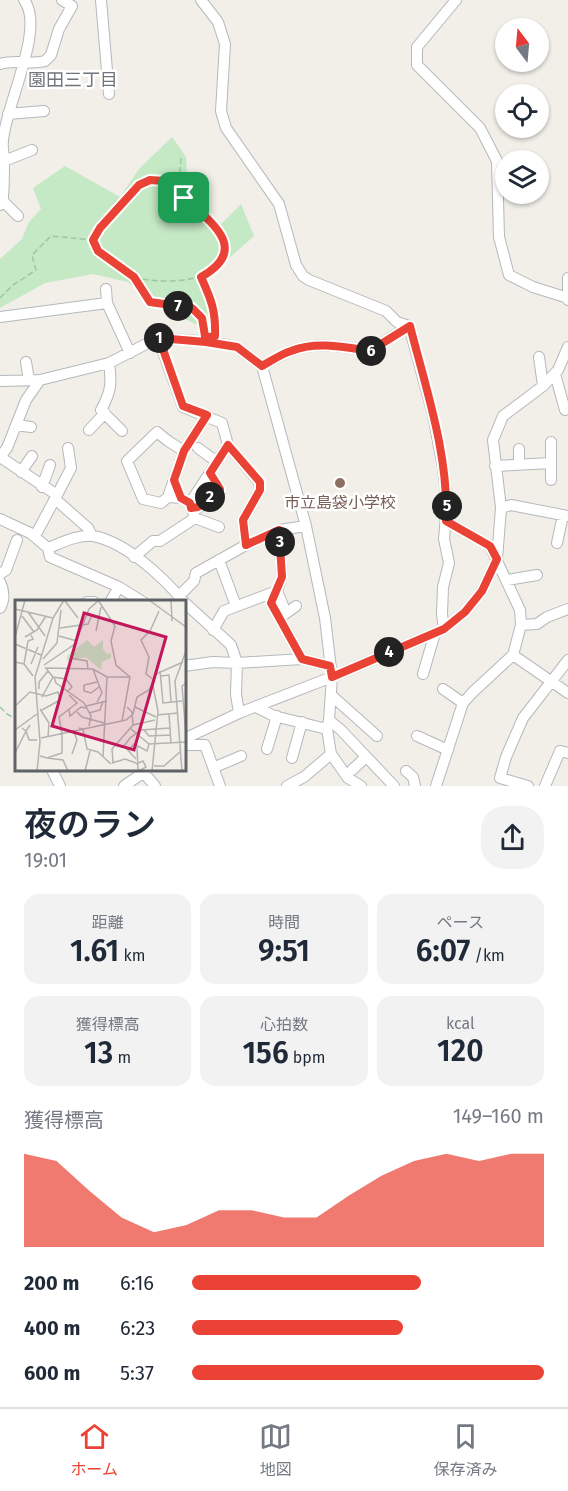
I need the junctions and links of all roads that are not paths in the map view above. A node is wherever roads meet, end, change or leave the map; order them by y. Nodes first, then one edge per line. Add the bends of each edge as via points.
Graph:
1 (24, 0) edge
2 (62, 0) edge
3 (101, 0) edge
4 (201, 0) edge
5 (456, 0) edge
6 (23, 63) junction
7 (0, 64) edge
8 (109, 94) dead end
9 (44, 111) dead end
10 (8, 114) junction
11 (32, 150) dead end
12 (4, 161) junction
13 (1, 196) edge
14 (18, 216) dead end
15 (568, 278) edge
16 (106, 289) dead end
17 (568, 299) edge
18 (107, 303) junction
19 (0, 317) edge
20 (410, 326) junction
21 (159, 338) junction
22 (568, 347) edge
23 (130, 353) junction
24 (539, 357) dead end
25 (26, 362) dead end
26 (109, 363) junction
27 (262, 366) junction
28 (555, 374) junction
29 (35, 380) junction
30 (0, 381) edge
31 (543, 386) junction
32 (566, 410) dead end
33 (105, 413) junction
34 (207, 415) junction
35 (16, 426) junction
36 (31, 427) dead end
37 (89, 430) dead end
38 (122, 431) dead end
39 (551, 441) dead end
40 (228, 445) junction
41 (68, 447) dead end
42 (198, 448) dead end
43 (519, 449) dead end
44 (184, 451) junction
45 (32, 456) dead end
46 (0, 457) edge
47 (217, 462) junction
48 (551, 463) junction
49 (50, 465) dead end
50 (519, 465) junction
51 (495, 466) junction
52 (21, 472) junction
53 (210, 473) junction
54 (174, 480) junction
55 (551, 480) dead end
56 (42, 487) junction
57 (56, 497) junction
58 (168, 497) junction
59 (189, 507) junction
60 (501, 507) junction
61 (566, 515) edge
62 (0, 519) edge
63 (446, 521) junction
64 (306, 526) junction
65 (219, 527) dead end
66 (279, 530) junction
67 (35, 536) junction
68 (92, 536) junction
69 (17, 540) dead end
70 (557, 543) dead end
71 (246, 545) junction
72 (48, 548) junction
73 (135, 557) junction
74 (497, 559) junction
75 (219, 560) junction
76 (0, 574) edge
77 (537, 574) dead end
78 (507, 580) junction
79 (0, 582) edge
80 (119, 587) junction
81 (277, 591) junction
82 (111, 600) edge
83 (140, 600) edge
84 (181, 600) edge
85 (185, 600) edge
86 (186, 605) edge
87 (236, 606) junction
88 (296, 606) dead end
89 (0, 608) edge
90 (568, 609) edge
91 (283, 616) junction
92 (521, 625) junction
93 (213, 630) junction
94 (440, 631) junction
95 (513, 656) junction
96 (252, 658) dead end
97 (302, 659) junction
98 (568, 660) edge
99 (237, 661) junction
100 (186, 666) edge
101 (331, 671) junction
102 (423, 674) dead end
103 (551, 681) junction
104 (443, 689) dead end
105 (568, 693) edge
106 (331, 694) junction
107 (463, 703) junction
108 (256, 707) junction
109 (239, 713) junction
110 (277, 716) junction
111 (302, 722) junction
112 (328, 724) junction
113 (377, 736) dead end
114 (417, 736) dead end
115 (186, 738) edge
116 (186, 745) edge
117 (267, 749) dead end
118 (448, 750) junction
119 (568, 753) edge
120 (331, 754) junction
121 (241, 756) dead end
122 (366, 757) junction
123 (292, 758) dead end
124 (214, 767) junction
125 (352, 770) dead end
126 (52, 771) edge
127 (146, 771) edge
128 (406, 771) dead end
129 (60, 786) edge
130 (125, 786) edge
131 (155, 786) edge
132 (220, 786) edge
133 (287, 786) edge
134 (361, 786) edge
135 (394, 786) edge
136 (415, 786) edge
137 (436, 786) edge
138 (528, 786) edge
139 (545, 786) edge

1 - 6 street via 30,24
2 - 6 street via 72,6 51,55 45,61
3 - 8 street
4 - 20 street via 218,22 225,44 221,111 226,128 279,204 296,265 303,276 386,311 397,322
5 - 17 street via 417,47 417,64 480,128 497,161 499,237 508,275
6 - 7 street
6 - 10 street
9 - 10 street
10 - 12 street
11 - 12 street
12 - 13 street
13 - 14 street
15 - 17 street
16 - 18 street
18 - 19 street
18 - 23 street
20 - 27 street via 370,351 307,346
20 - 63 street via 443,468
21 - 23 street
21 - 27 street via 206,340 237,347
21 - 34 street via 183,406
22 - 28 street
23 - 26 street
24 - 31 street
25 - 29 street
26 - 29 street
26 - 33 street via 110,395 101,410
27 - 64 street
28 - 31 street
28 - 32 street
29 - 30 street
29 - 35 street
31 - 51 street via 503,416 493,440
33 - 37 street
33 - 38 street
34 - 40 street via 222,423
34 - 44 street
35 - 36 street
35 - 46 street
39 - 48 street
40 - 47 street
40 - 71 street via 260,482 260,490 243,520
41 - 57 street via 71,468
42 - 47 street
43 - 50 street
44 - 54 street
44 - 58 street via 157,432 127,461 143,499 161,503
45 - 52 street
46 - 52 street
47 - 53 street
48 - 50 street
48 - 55 street
49 - 56 street
50 - 51 street
51 - 60 street
52 - 56 street
53 - 59 street
53 - 59 street via 220,489 198,507
54 - 58 street
54 - 59 street
56 - 57 street
57 - 67 street
57 - 68 street
58 - 59 street
59 - 65 street
59 - 73 street via 160,541 151,536
60 - 61 street via 511,505
60 - 74 street
61 - 70 street
62 - 67 street
63 - 74 street via 490,546
63 - 94 street via 444,539 449,563
64 - 66 street
64 - 101 street via 325,618
66 - 71 street
66 - 81 street via 282,577
67 - 72 street
68 - 72 street
68 - 73 street
69 - 76 street via 6,570
71 - 75 street
72 - 80 street via 50,557
73 - 84 street
74 - 78 street
74 - 94 street via 482,591 465,612
75 - 85 street via 195,568
75 - 87 street
77 - 78 street
78 - 92 street via 520,610
79 - 89 street
80 - 82 street
80 - 83 street
81 - 87 street
81 - 91 street via 271,603
86 - 93 street
87 - 93 street via 224,611
88 - 91 street
90 - 92 street via 537,624
91 - 97 street
92 - 95 street
93 - 99 street via 231,645
94 - 101 street
94 - 102 street
95 - 103 street
95 - 107 street
96 - 99 street
97 - 99 street
97 - 101 street
98 - 103 street
99 - 100 street
99 - 109 street
101 - 106 street
101 - 108 street
103 - 105 street
103 - 138 street via 523,718 500,778
104 - 107 street
106 - 112 street
106 - 113 street
107 - 118 street
108 - 109 street
108 - 110 street
109 - 115 street
110 - 111 street
110 - 117 street
111 - 112 street
111 - 123 street
112 - 120 street
112 - 122 street
114 - 118 street
116 - 124 street via 205,745
118 - 137 street
119 - 139 street via 560,751
120 - 133 street
120 - 134 street via 348,778
121 - 124 street
122 - 125 street
122 - 135 street
124 - 132 street
126 - 129 street
127 - 130 street
127 - 131 street
128 - 136 street

